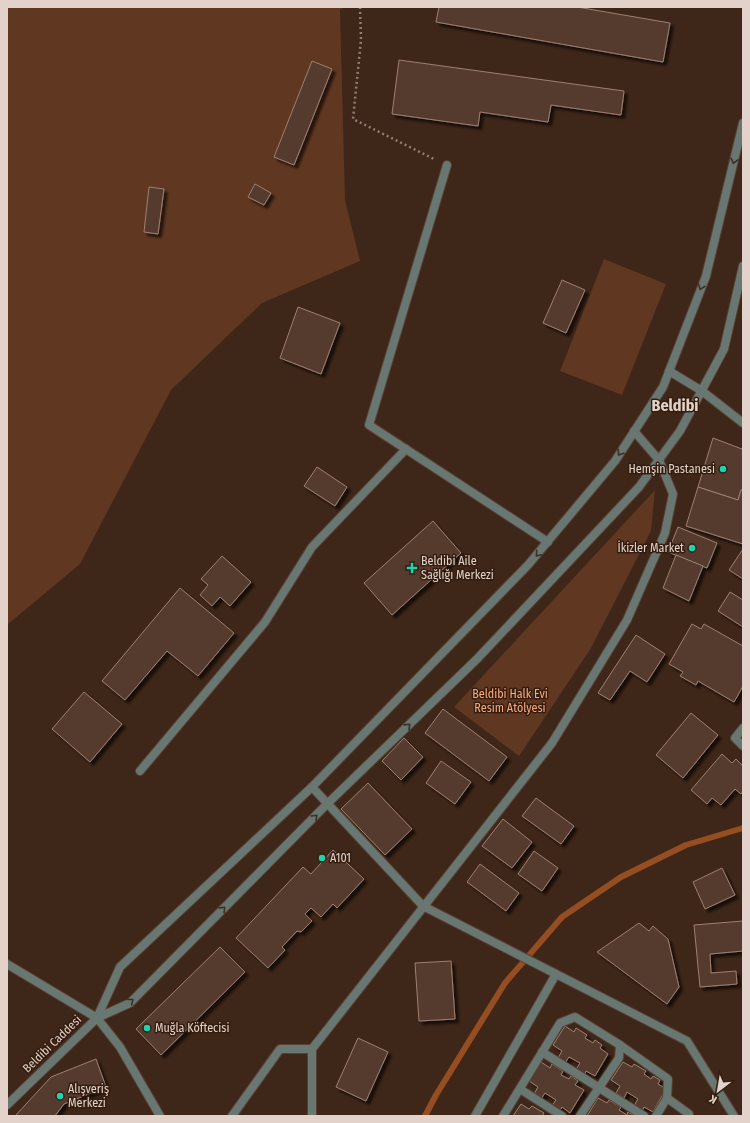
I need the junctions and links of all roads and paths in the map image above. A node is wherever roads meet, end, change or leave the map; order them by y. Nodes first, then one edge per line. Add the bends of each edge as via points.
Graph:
1 (360, 7) edge
2 (743, 123) edge
3 (447, 165) joint
4 (743, 266) edge
5 (669, 371) junction
6 (702, 391) junction
7 (743, 423) edge
8 (634, 431) junction
9 (406, 449) junction
10 (659, 460) junction
11 (548, 542) junction
12 (743, 728) edge
13 (743, 746) edge
14 (140, 771) dead end
15 (312, 787) junction
16 (328, 804) junction
17 (423, 906) junction
18 (7, 964) edge
19 (556, 974) junction
20 (97, 1018) junction
21 (620, 1045) junction
22 (312, 1049) junction
23 (542, 1052) junction
24 (599, 1088) junction
25 (520, 1089) junction
26 (667, 1098) junction
27 (7, 1105) edge
28 (160, 1116) edge
29 (232, 1116) edge
30 (312, 1116) edge
31 (475, 1116) edge
32 (503, 1116) edge
33 (562, 1116) edge
34 (580, 1116) edge
35 (644, 1116) edge
36 (656, 1116) edge
37 (689, 1116) edge
38 (734, 1116) edge

1 - 3 path via 361,40 353,119
2 -> 5 street via 706,276
3 - 9 street via 369,425
4 - 6 street via 724,349
5 - 6 street
5 - 8 street via 663,387
6 - 7 street
6 - 10 street via 680,431
8 - 10 street
8 -> 11 street via 615,461
9 - 11 street
9 - 14 street via 312,547 265,622
16 -> 10 street via 477,659 639,487
10 - 17 street via 673,494 665,533 627,620 552,743
11 -> 15 street via 523,571
12 - 13 street via 735,738
15 - 16 street
15 - 20 street via 120,967
16 - 17 street
20 -> 16 street via 130,1003
17 - 19 street
17 - 22 street
18 - 20 street
19 - 31 street
19 - 38 street via 687,1041
20 - 27 street, Beldibi Caddesi
20 - 28 street via 120,1047
21 - 23 street via 575,1017 560,1023
21 - 24 street via 618,1058
21 - 26 street via 668,1079
22 - 29 street via 280,1049
22 - 30 street
23 - 24 street
23 - 25 street
24 - 34 street
24 - 35 street
25 - 32 street
25 - 33 street
26 - 36 street
26 - 37 street

